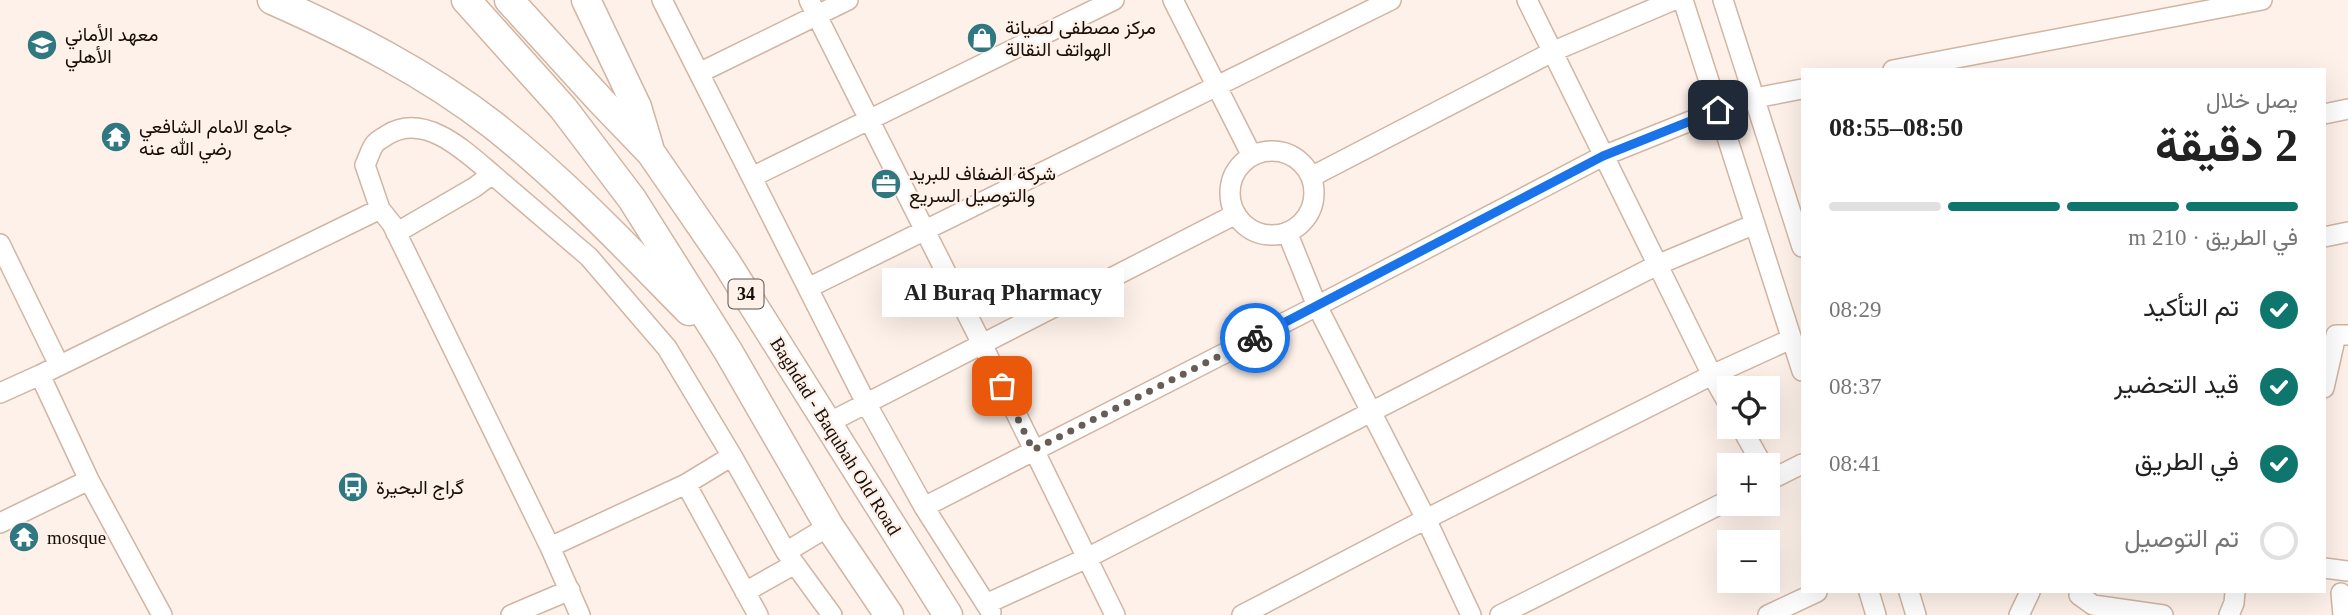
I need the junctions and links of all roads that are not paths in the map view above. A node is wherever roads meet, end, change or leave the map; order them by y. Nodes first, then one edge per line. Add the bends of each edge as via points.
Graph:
1 (272, 0) edge
2 (509, 0) edge
3 (586, 0) edge
4 (662, 0) edge
5 (848, 0) edge
6 (1114, 0) edge
7 (1173, 0) edge
8 (1391, 0) edge
9 (1527, 0) edge
10 (1674, 0) edge
11 (1683, 0) edge
12 (1723, 0) edge
13 (2262, 0) edge
14 (813, 8) edge
15 (474, 9) edge
16 (1554, 51) junction
17 (1904, 68) edge
18 (699, 73) junction
19 (1217, 86) junction
20 (1801, 89) edge
21 (1755, 98) junction
22 (2348, 109) edge
23 (1718, 110) junction
24 (2326, 114) edge
25 (869, 120) junction
26 (651, 153) junction
27 (1252, 156) junction
28 (1603, 156) junction
29 (492, 174) junction
30 (752, 177) junction
31 (1311, 177) junction
32 (380, 209) junction
33 (1236, 214) junction
34 (1798, 221) edge
35 (1755, 224) junction
36 (924, 231) junction
37 (1287, 232) junction
38 (2348, 232) edge
39 (396, 233) junction
40 (2326, 237) edge
41 (1801, 240) edge
42 (0, 244) edge
43 (1657, 265) junction
44 (808, 288) junction
45 (1317, 306) junction
46 (2348, 335) edge
47 (1791, 339) junction
48 (982, 344) junction
49 (728, 351) junction
50 (59, 365) junction
51 (1801, 368) edge
52 (40, 374) junction
53 (1712, 375) junction
54 (2326, 379) edge
55 (1717, 384) edge
56 (0, 393) edge
57 (866, 403) junction
58 (1371, 411) junction
59 (828, 423) junction
60 (1033, 450) junction
61 (732, 456) junction
62 (1801, 464) edge
63 (1780, 471) edge
64 (89, 480) junction
65 (686, 484) junction
66 (1717, 506) edge
67 (924, 507) junction
68 (1426, 519) junction
69 (0, 523) edge
70 (829, 526) junction
71 (550, 547) junction
72 (791, 558) junction
73 (1087, 558) junction
74 (2326, 568) edge
75 (2348, 571) edge
76 (570, 590) junction
77 (745, 592) junction
78 (1815, 593) edge
79 (1869, 593) edge
80 (1909, 593) edge
81 (2030, 593) edge
82 (2078, 593) edge
83 (2235, 593) edge
84 (2342, 593) dead end
85 (989, 609) edge
86 (162, 615) edge
87 (511, 615) edge
88 (580, 615) edge
89 (758, 615) edge
90 (832, 615) edge
91 (889, 615) edge
92 (948, 615) edge
93 (1115, 615) edge
94 (1242, 615) edge
95 (1471, 615) edge
96 (1500, 615) edge
97 (1768, 615) edge
98 (1876, 615) edge
99 (1916, 615) edge
100 (2019, 615) edge
101 (2163, 615) edge
102 (2229, 615) edge
103 (2343, 615) edge

1 - 49 highway via 376,50 492,124 595,215
2 - 26 highway, Baghdad - Baqubah Old Road / 34
3 - 26 highway via 637,107
4 - 18 street
5 - 14 street
6 - 25 street
7 - 19 street
8 - 19 street
9 - 16 street
10 - 16 street
11 - 23 street
12 - 21 street
13 - 17 street
14 - 18 street
14 - 25 street
15 - 49 highway, 34 via 563,108 632,199
16 - 28 street
16 - 31 street
18 - 30 street
19 - 27 street
19 - 36 street
20 - 21 street
21 - 34 street
22 - 24 street
23 - 28 street
23 - 35 street
25 - 30 street
25 - 36 street
26 - 59 highway, Baghdad - Baqubah Old Road / 34
27 - 31 street via 1286,153
27 - 33 street via 1232,181
28 - 43 street
28 - 45 street
29 - 32 street via 434,133 398,128 374,143 365,165
29 - 39 street
29 - 61 street via 589,257 667,348
30 - 44 street
31 - 37 street via 1313,203 1308,216
32 - 39 street
32 - 50 street
33 - 37 street via 1252,230 1275,235
33 - 48 street
34 - 41 street
35 - 43 street
35 - 47 street
36 - 44 street
36 - 48 street
37 - 45 street
38 - 40 street
39 - 71 street
42 - 50 street
43 - 53 street
43 - 58 street
44 - 57 street
45 - 58 street
45 - 60 street
46 - 54 street via 2336,335
47 - 51 street
47 - 53 street
48 - 57 street
48 - 60 street
49 - 70 highway, 34
50 - 52 street
52 - 56 street
52 - 64 street
53 - 55 street
53 - 68 street
57 - 59 street
57 - 67 street
58 - 68 street
58 - 73 street
59 - 92 highway, Baghdad - Baqubah Old Road / 34
60 - 67 street
60 - 73 street
61 - 65 street
61 - 72 street
62 - 63 street
64 - 69 street
64 - 86 street
65 - 71 street
65 - 77 street
66 - 96 street
67 - 85 street
68 - 94 street
68 - 95 street
70 - 72 street
70 - 91 highway, 34
71 - 76 street
72 - 77 street
72 - 90 street
73 - 85 street
73 - 93 street
74 - 75 street
76 - 87 street
76 - 88 street
77 - 89 street
78 - 97 street
79 - 98 street
80 - 99 street
81 - 100 street
82 - 101 street via 2093,605
83 - 102 street
84 - 103 street

